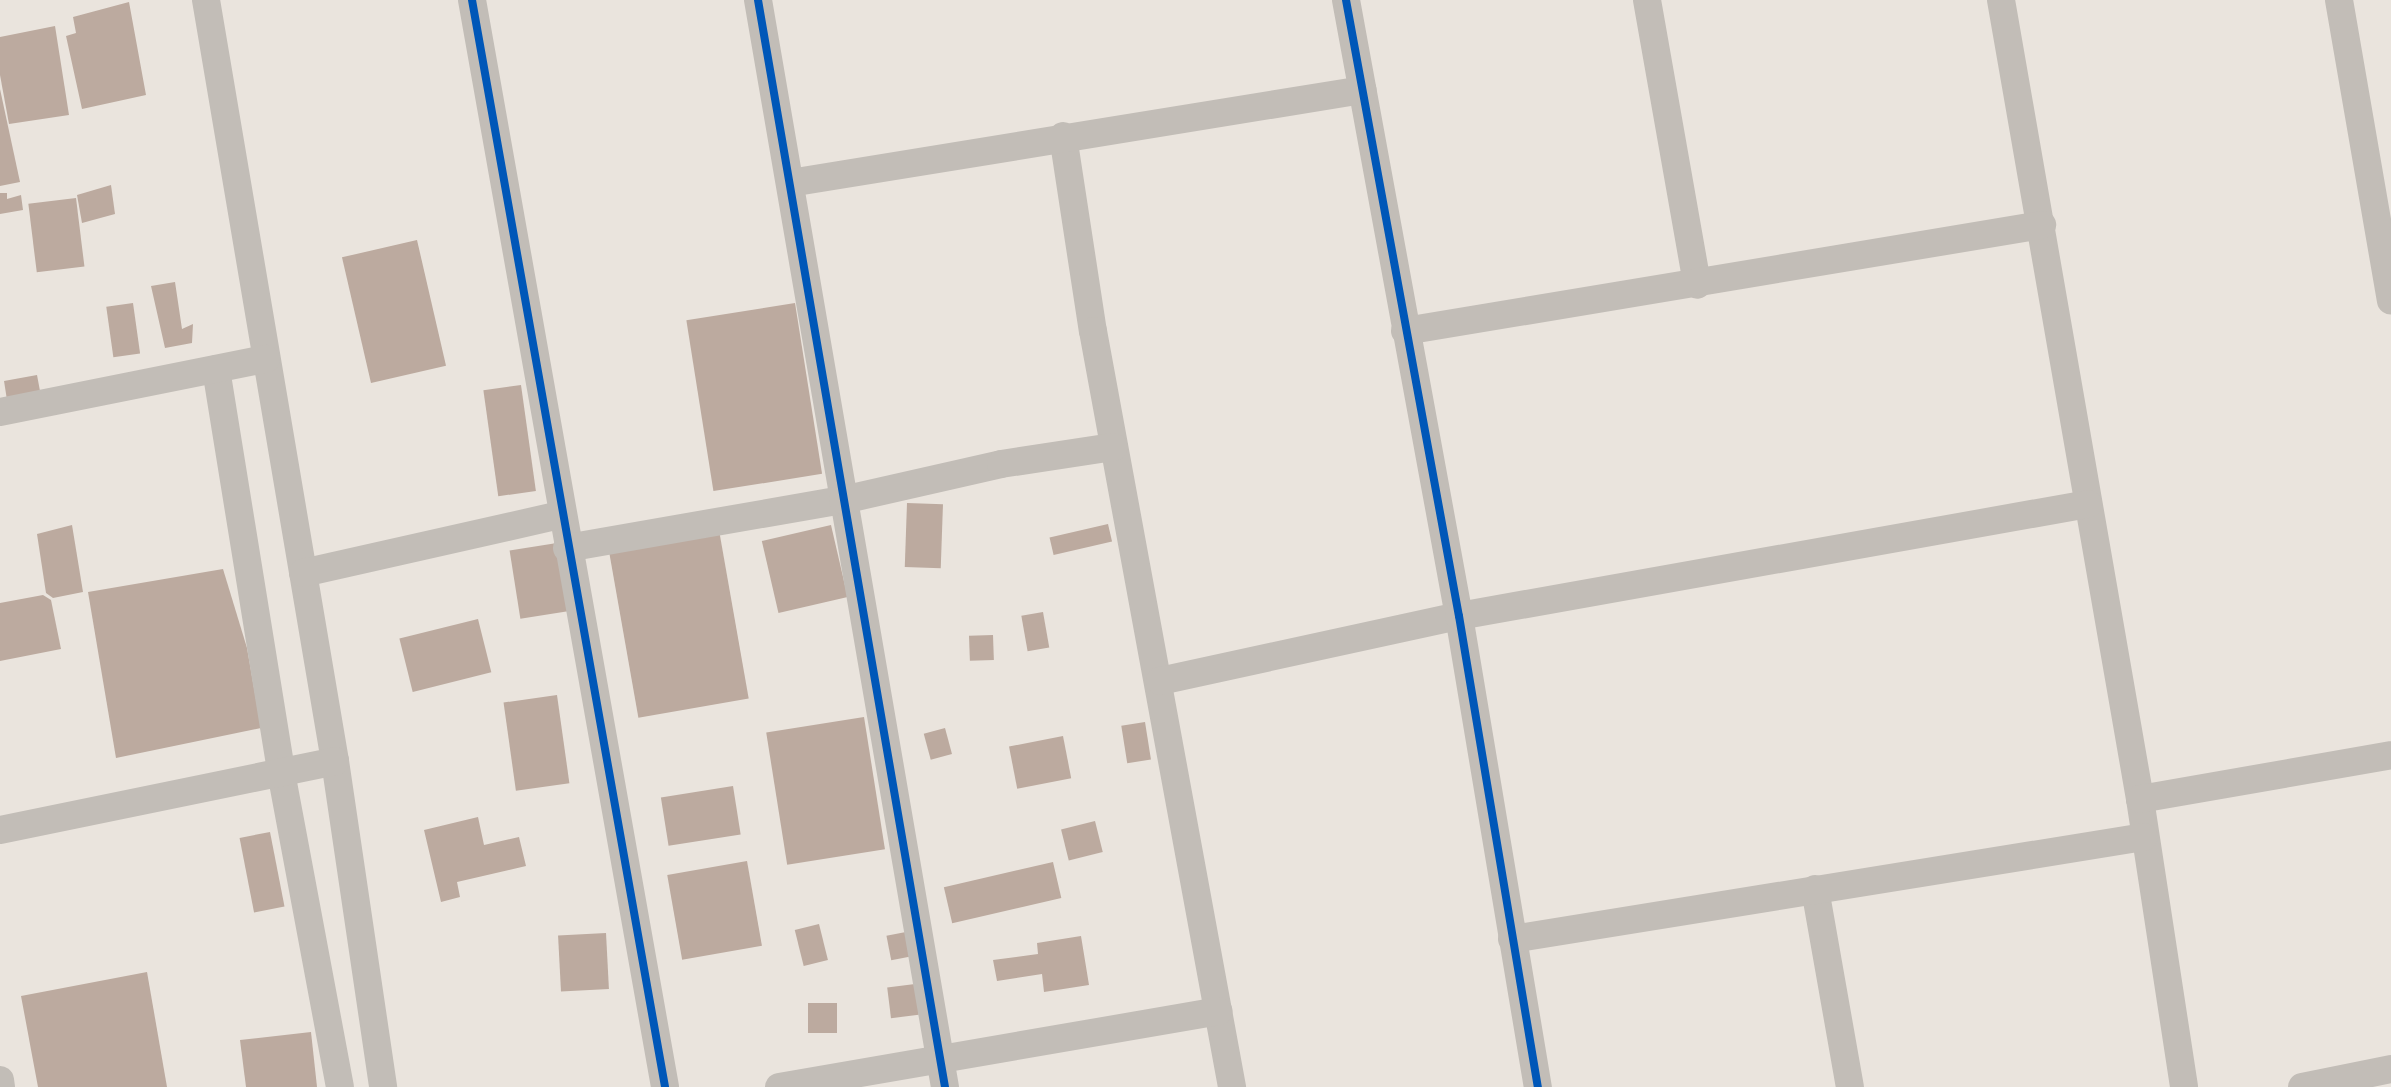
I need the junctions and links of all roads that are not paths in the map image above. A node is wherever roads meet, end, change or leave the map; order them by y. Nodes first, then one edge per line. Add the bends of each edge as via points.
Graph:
1 (206, 0) edge
2 (472, 0) edge
3 (758, 0) edge
4 (1346, 0) edge
5 (1647, 0) edge
6 (2001, 0) edge
7 (2339, 0) edge
8 (1362, 90) junction
9 (1063, 136) junction
10 (790, 183) junction
11 (2042, 225) junction
12 (1697, 285) junction
13 (2391, 301) edge
14 (1405, 331) junction
15 (266, 359) junction
16 (216, 369) junction
17 (0, 412) edge
18 (1114, 447) junction
19 (843, 500) junction
20 (2088, 504) junction
21 (561, 515) junction
22 (567, 548) junction
23 (303, 573) junction
24 (1459, 616) junction
25 (1160, 681) junction
26 (2391, 755) edge
27 (335, 761) junction
28 (281, 772) junction
29 (2140, 800) junction
30 (0, 830) edge
31 (2144, 837) junction
32 (1815, 889) junction
33 (1512, 939) junction
34 (1218, 1011) junction
35 (940, 1059) junction
36 (2391, 1069) edge
37 (0, 1080) edge
38 (1, 1087) edge
39 (340, 1087) edge
40 (383, 1087) edge
41 (665, 1087) edge
42 (779, 1087) edge
43 (945, 1087) edge
44 (1232, 1087) edge
45 (1538, 1087) edge
46 (1850, 1087) edge
47 (2184, 1087) edge
48 (2302, 1087) edge

1 - 15 street
2 - 21 street
3 - 10 street
4 - 8 street
5 - 12 street
6 - 11 street
7 - 13 street
8 - 9 street
8 - 14 street
9 - 10 street
9 - 18 street
10 - 19 street
11 - 12 street
11 - 20 street
12 - 14 street
14 - 24 street
15 - 16 street
15 - 23 street
16 - 17 street
16 - 28 street
18 - 19 street via 1001,464
18 - 25 street
19 - 22 street
19 - 35 street
20 - 24 street
20 - 29 street
21 - 22 street
21 - 23 street
22 - 41 street
23 - 27 street
24 - 25 street
24 - 33 street
25 - 34 street
26 - 29 street
27 - 28 street
27 - 40 street
28 - 30 street
28 - 39 street
29 - 31 street
31 - 32 street
31 - 47 street
32 - 33 street
32 - 46 street
33 - 45 street
34 - 35 street
34 - 44 street
35 - 42 street
35 - 43 street
36 - 48 street
37 - 38 street

